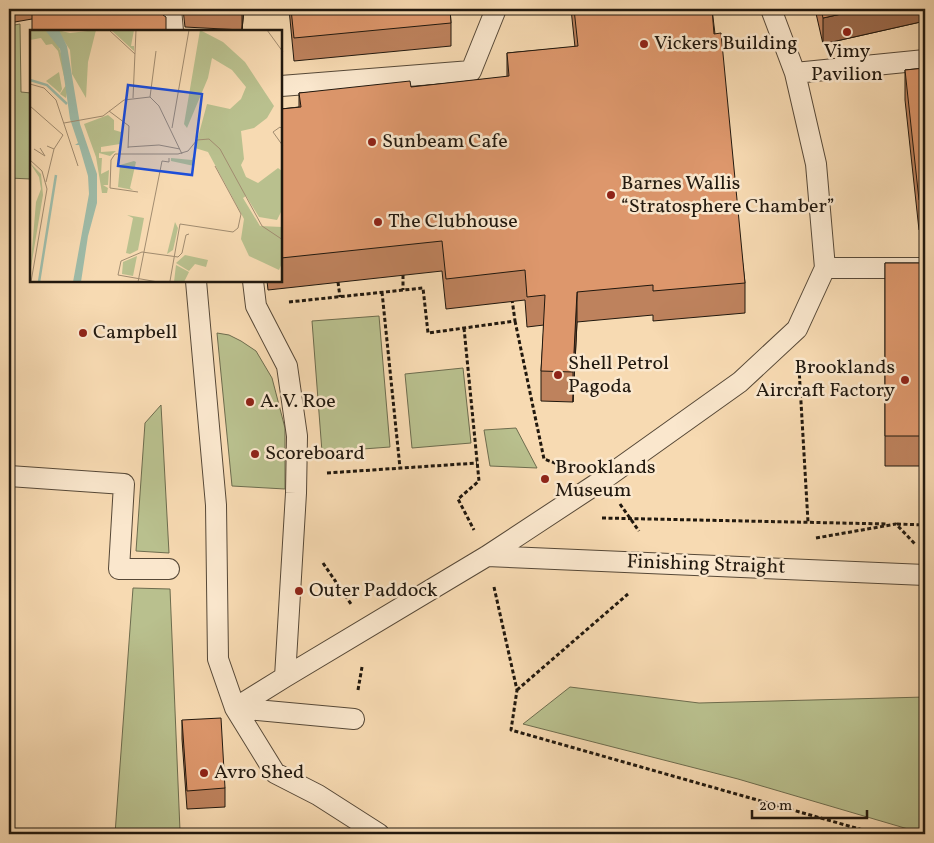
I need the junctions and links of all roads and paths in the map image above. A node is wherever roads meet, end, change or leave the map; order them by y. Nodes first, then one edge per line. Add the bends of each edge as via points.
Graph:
1 (171, 9) edge
2 (496, 9) edge
3 (770, 9) edge
4 (173, 30) edge
5 (925, 60) edge
6 (795, 73) junction
7 (282, 86) edge
8 (825, 268) junction
9 (925, 268) edge
10 (403, 275) edge
11 (196, 282) edge
12 (253, 282) edge
13 (338, 282) edge
14 (403, 290) junction
15 (382, 292) junction
16 (512, 294) edge
17 (340, 297) junction
18 (256, 306) junction
19 (515, 321) junction
20 (464, 328) junction
21 (797, 329) junction
22 (477, 463) junction
23 (400, 468) junction
24 (296, 475) junction
25 (9, 476) edge
26 (604, 480) junction
27 (546, 517) junction
28 (808, 522) junction
29 (925, 525) edge
30 (487, 556) junction
31 (322, 562) dead end
32 (663, 563) junction
33 (169, 569) dead end
34 (925, 575) edge
35 (367, 628) junction
36 (284, 677) junction
37 (517, 690) junction
38 (234, 708) junction
39 (354, 719) joint
40 (379, 834) edge
41 (877, 834) edge

1 - 4 lane
2 - 7 lane via 471,71
3 - 6 lane
5 - 6 lane
6 - 8 lane via 816,164
8 - 9 lane
8 - 21 lane
10 - 14 path
11 - 38 lane via 216,505 218,659
12 - 18 lane
13 - 17 path
14 - 15 path
14 - 20 path via 423,288 428,333
15 - 17 path
15 - 23 path
16 - 19 path
17 - 18 path
18 - 24 lane via 287,366 297,436
19 - 20 path
19 - 26 path via 544,459
20 - 22 path
21 - 26 lane via 740,382
21 - 28 path
22 - 23 path
22 - 30 path via 478,481 458,499
23 - 24 path
24 - 36 lane
25 - 33 lane via 124,484 119,569
26 - 27 lane
27 - 28 path
27 - 30 lane
28 - 29 path
30 - 32 lane, Finishing Straight
30 - 35 lane
30 - 37 path
31 - 35 path
32 - 34 lane, Finishing Straight
32 - 37 path
35 - 36 lane
35 - 39 path
36 - 38 lane
37 - 41 path via 511,730
38 - 39 lane
38 - 40 lane via 275,772

